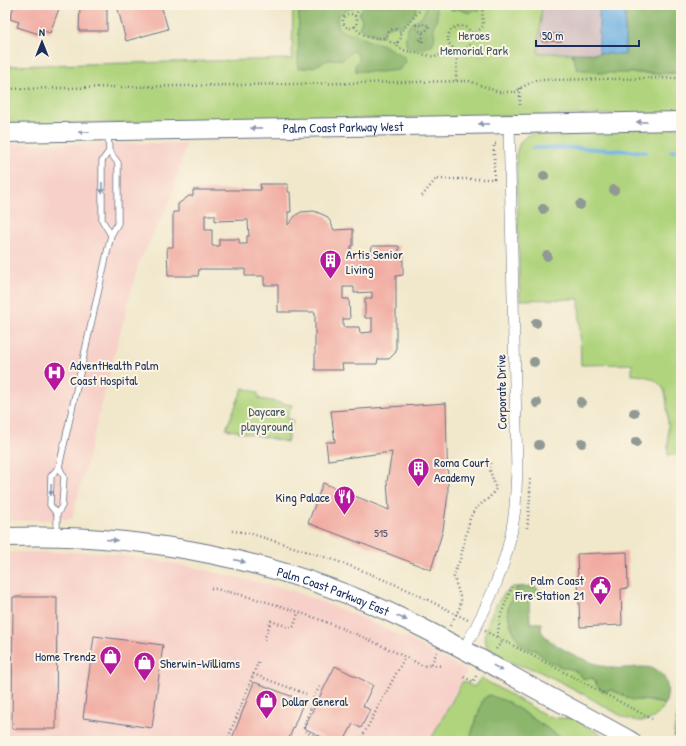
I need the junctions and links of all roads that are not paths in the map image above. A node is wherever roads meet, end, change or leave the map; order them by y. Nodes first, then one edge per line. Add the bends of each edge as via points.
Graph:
1 (681, 121) edge
2 (509, 124) junction
3 (108, 131) junction
4 (5, 133) edge
5 (109, 151) junction
6 (111, 235) junction
7 (59, 467) junction
8 (57, 514) junction
9 (5, 537) edge
10 (57, 537) junction
11 (464, 650) junction
12 (631, 741) edge

1 -> 2 main road, Palm Coast Parkway West
2 -> 3 main road, Palm Coast Parkway West
2 - 11 street, Corporate Drive via 516,499 504,561 495,587
3 -> 4 main road, Palm Coast Parkway West
3 - 5 lane
5 -> 6 lane via 102,161 102,220
5 - 6 lane via 118,162 118,223
6 - 7 lane
7 - 8 lane via 64,477 62,506
7 -> 8 lane via 51,476 50,505
8 - 10 lane
9 - 10 main road, Palm Coast Parkway East
10 -> 11 main road, Palm Coast Parkway East via 152,544 268,568 317,583 364,602
11 -> 12 main road, Palm Coast Parkway East

